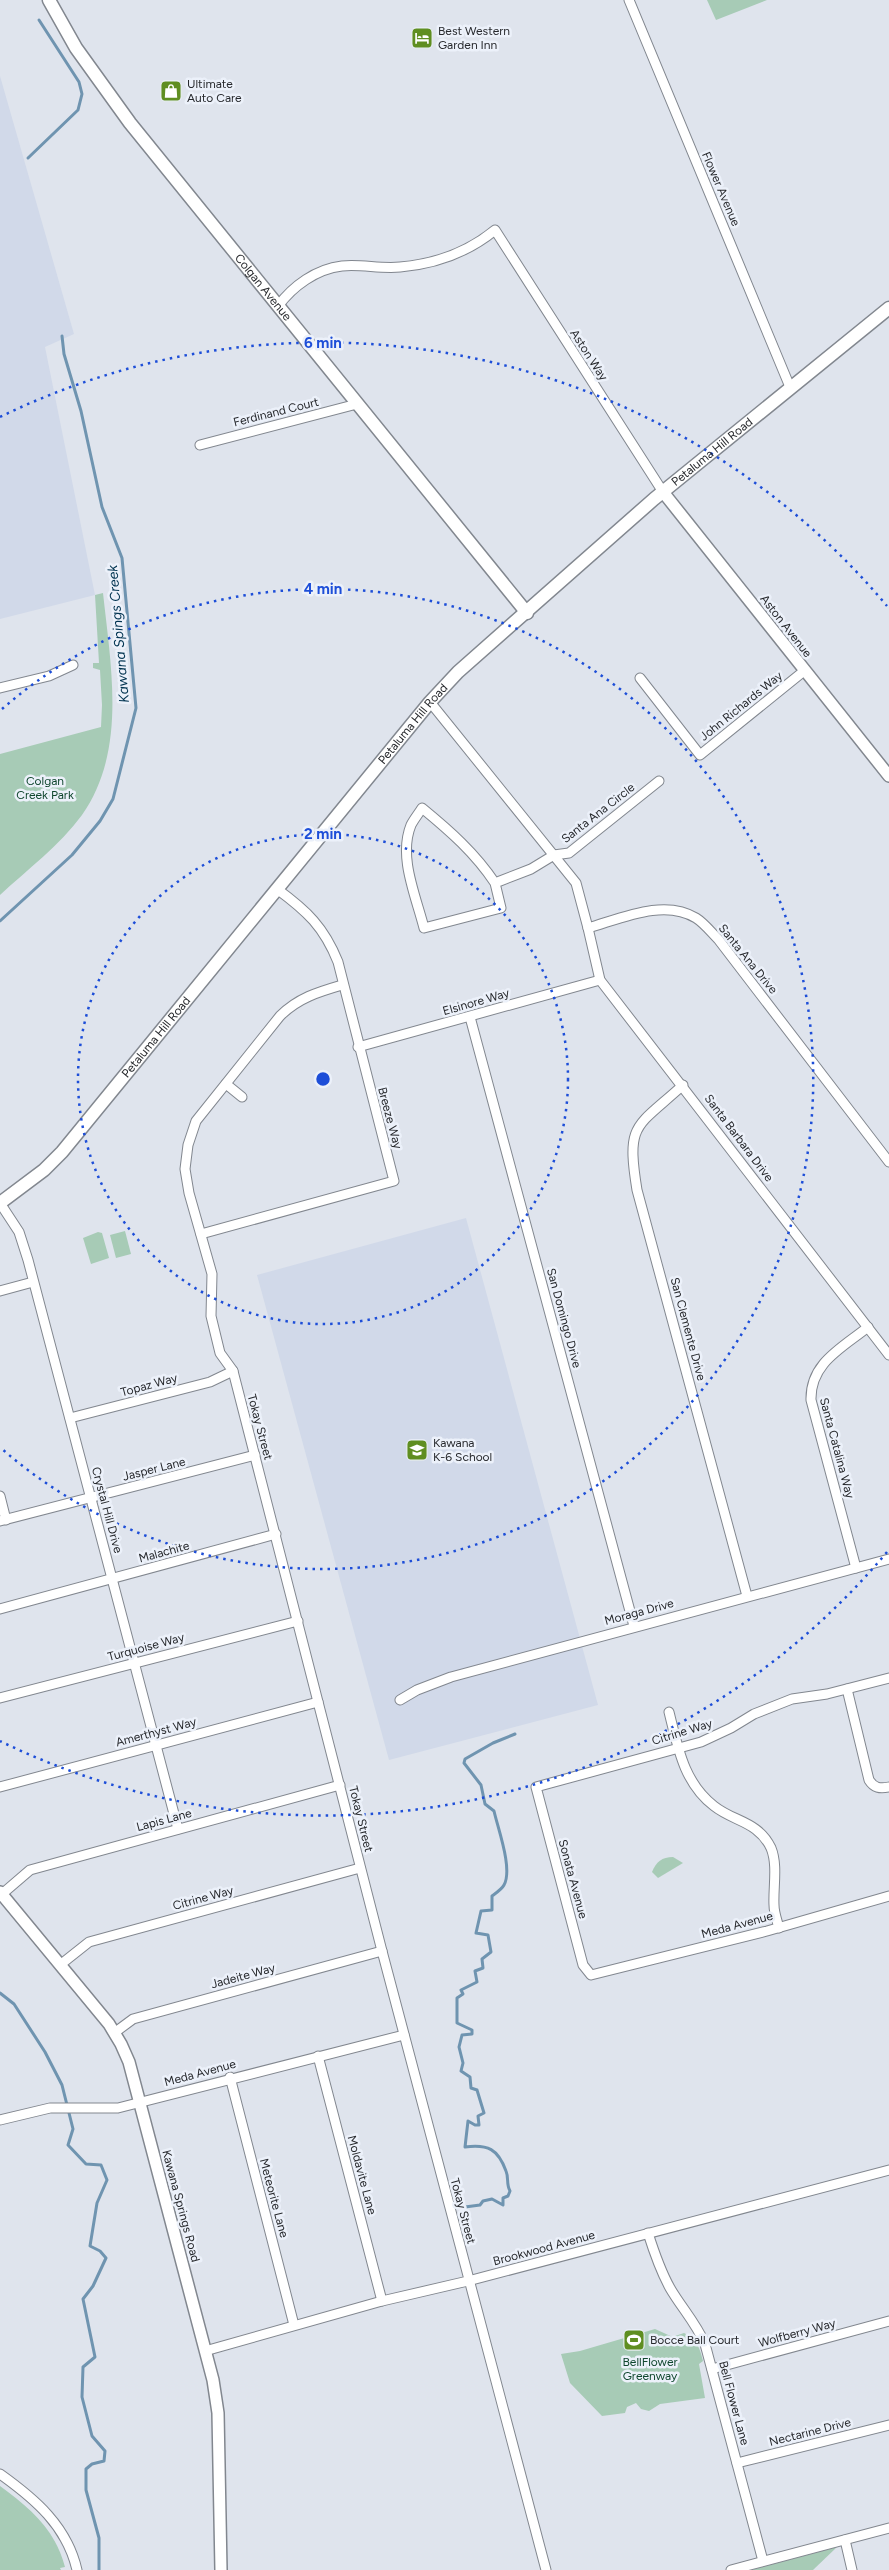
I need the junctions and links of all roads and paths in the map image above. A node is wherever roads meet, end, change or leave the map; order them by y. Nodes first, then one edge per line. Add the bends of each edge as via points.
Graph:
1 (49, 0) edge
2 (629, 0) edge
3 (278, 306) junction
4 (889, 308) edge
5 (790, 386) junction
6 (358, 404) junction
7 (200, 444) dead end
8 (663, 492) junction
9 (527, 613) junction
10 (73, 665) dead end
11 (804, 671) junction
12 (640, 678) dead end
13 (0, 688) edge
14 (430, 702) junction
15 (889, 776) edge
16 (659, 781) dead end
17 (554, 855) junction
18 (495, 884) junction
19 (277, 889) junction
20 (588, 928) junction
21 (600, 980) junction
22 (342, 985) junction
23 (470, 1017) junction
24 (358, 1047) junction
25 (226, 1084) junction
26 (683, 1086) junction
27 (242, 1097) dead end
28 (889, 1162) edge
29 (0, 1203) edge
30 (201, 1234) junction
31 (33, 1282) junction
32 (0, 1291) edge
33 (868, 1327) junction
34 (889, 1355) edge
35 (233, 1371) junction
36 (70, 1418) junction
37 (255, 1456) junction
38 (0, 1496) edge
39 (91, 1498) junction
40 (3, 1520) edge
41 (276, 1534) junction
42 (889, 1559) edge
43 (856, 1568) junction
44 (112, 1579) junction
45 (747, 1596) junction
46 (0, 1609) edge
47 (298, 1620) junction
48 (634, 1626) junction
49 (134, 1663) junction
50 (889, 1678) edge
51 (847, 1689) junction
52 (0, 1698) edge
53 (400, 1700) dead end
54 (318, 1702) junction
55 (669, 1712) dead end
56 (156, 1744) junction
57 (678, 1747) junction
58 (340, 1785) junction
59 (0, 1787) edge
60 (536, 1787) joint
61 (889, 1788) edge
62 (178, 1829) junction
63 (360, 1868) junction
64 (1, 1893) edge
65 (889, 1896) edge
66 (778, 1928) junction
67 (382, 1951) junction
68 (60, 1965) junction
69 (591, 1975) joint
70 (114, 2033) junction
71 (404, 2035) junction
72 (318, 2056) junction
73 (230, 2077) junction
74 (140, 2102) junction
75 (0, 2120) edge
76 (889, 2170) edge
77 (648, 2233) junction
78 (468, 2281) junction
79 (382, 2301) junction
80 (889, 2321) edge
81 (294, 2325) junction
82 (205, 2351) junction
83 (712, 2369) junction
84 (889, 2425) edge
85 (737, 2464) junction
86 (0, 2474) edge
87 (889, 2528) edge
88 (845, 2540) junction
89 (763, 2562) junction
90 (77, 2570) edge
91 (221, 2570) edge
92 (546, 2570) edge
93 (731, 2570) edge
94 (852, 2570) edge

1 - 3 main road, Colgan Avenue via 76,48 130,124
2 - 5 street, Flower Avenue
3 - 6 main road, Colgan Avenue
3 - 8 street, Aston Way via 289,291 302,282 341,266 399,267 430,262 459,254 495,230
4 - 5 main road, Petaluma Hill Road
5 - 8 main road, Petaluma Hill Road
6 - 7 street, Ferdinand Court
6 - 9 main road, Colgan Avenue
8 - 9 main road, Petaluma Hill Road
8 - 11 street, Aston Avenue
9 - 14 main road, Petaluma Hill Road via 478,652
10 - 13 street via 49,676
11 - 12 street, John Richards Way via 700,755
11 - 15 street, Aston Avenue
14 - 17 street
14 - 19 main road, Petaluma Hill Road
16 - 17 street, Santa Ana Circle via 569,853
17 - 18 street, Santa Ana Circle
17 - 20 street via 576,883
18 - 18 street via 460,838 422,808 411,825 407,848 409,872 424,928 501,908
19 - 22 street, Breeze Way via 316,921 338,962
19 - 29 main road, Petaluma Hill Road via 62,1152
20 - 21 street, Santa Barbara Drive
20 - 28 street, Santa Ana Drive via 650,911 674,910 696,918 718,939
21 - 23 street, Elsinore Way
21 - 26 street, Santa Barbara Drive
22 - 24 street, Breeze Way
22 - 25 street, Tokay Street via 292,1004
23 - 24 street, Elsinore Way
23 - 48 street, San Domingo Drive
24 - 30 street, Breeze Way via 394,1181
25 - 27 street
25 - 30 street, Tokay Street via 196,1121 188,1145 185,1169
26 - 33 street, Santa Barbara Drive
26 - 45 street, San Clemente Drive via 641,1121 632,1140 633,1165 637,1190
29 - 31 street, Crystal Hill Drive via 19,1232
30 - 35 street, Tokay Street via 212,1274 211,1316 215,1334 220,1353
31 - 32 street
31 - 36 street, Crystal Hill Drive
33 - 34 street, Santa Barbara Drive
33 - 43 street, Santa Catalina Way via 826,1360 815,1373 810,1386
35 - 36 street, Topaz Way via 210,1382
35 - 37 street, Tokay Street
36 - 39 street, Crystal Hill Drive
37 - 39 street, Jasper Lane
37 - 41 street, Tokay Street
38 - 40 street
39 - 40 street, Jasper Lane
39 - 44 street, Crystal Hill Drive
41 - 44 street, Malachite
41 - 47 street, Tokay Street
42 - 43 street, Moraga Drive
43 - 45 street, Moraga Drive
44 - 46 street, Malachite
44 - 49 street, Crystal Hill Drive
45 - 48 street, Moraga Drive
47 - 49 street, Turquoise Way
47 - 54 street, Tokay Street
48 - 53 street, Moraga Drive via 451,1677
49 - 52 street, Turquoise Way
49 - 56 street, Crystal Hill Drive
50 - 51 street, Citrine Way
51 - 57 street, Citrine Way via 792,1699 754,1714 715,1736
51 - 61 street via 869,1780 880,1789
54 - 56 street, Amerthyst Way
54 - 58 street, Tokay Street
55 - 57 street
56 - 59 street, Amerthyst Way
56 - 62 street, Crystal Hill Drive
57 - 60 street, Citrine Way
57 - 66 street via 693,1786 715,1807 747,1822 771,1848
58 - 62 street, Lapis Lane
58 - 63 street, Tokay Street
60 - 69 street, Sonata Avenue via 583,1964
62 - 64 street, Lapis Lane via 30,1870
63 - 67 street, Tokay Street
63 - 68 street, Citrine Way via 89,1942
64 - 68 street, Kawana Springs Road
65 - 66 street, Meda Avenue
66 - 69 street, Meda Avenue
67 - 70 street, Jadeite Way via 133,2019
67 - 71 street, Tokay Street
68 - 70 street, Kawana Springs Road
70 - 74 street, Kawana Springs Road via 130,2062
71 - 72 street, Meda Avenue
71 - 78 street, Tokay Street
72 - 73 street, Meda Avenue
72 - 79 street, Moldavite Lane
73 - 74 street, Meda Avenue
73 - 81 street, Meteorite Lane
74 - 75 street, Meda Avenue via 118,2108 50,2108
74 - 82 street, Kawana Springs Road
76 - 77 street, Brookwood Avenue
77 - 78 street, Brookwood Avenue
77 - 83 street, Bell Flower Lane via 670,2289 699,2330
78 - 79 street, Brookwood Avenue
78 - 92 street, Tokay Street
79 - 81 street, Brookwood Avenue
80 - 83 street, Wolfberry Way
81 - 82 street, Brookwood Avenue
82 - 91 street, Kawana Springs Road via 218,2413
83 - 85 street, Bell Flower Lane
84 - 85 street, Nectarine Drive
85 - 89 street, Bell Flower Lane
86 - 90 street via 36,2500 64,2535
87 - 88 street
88 - 89 street
88 - 94 street
89 - 93 street

